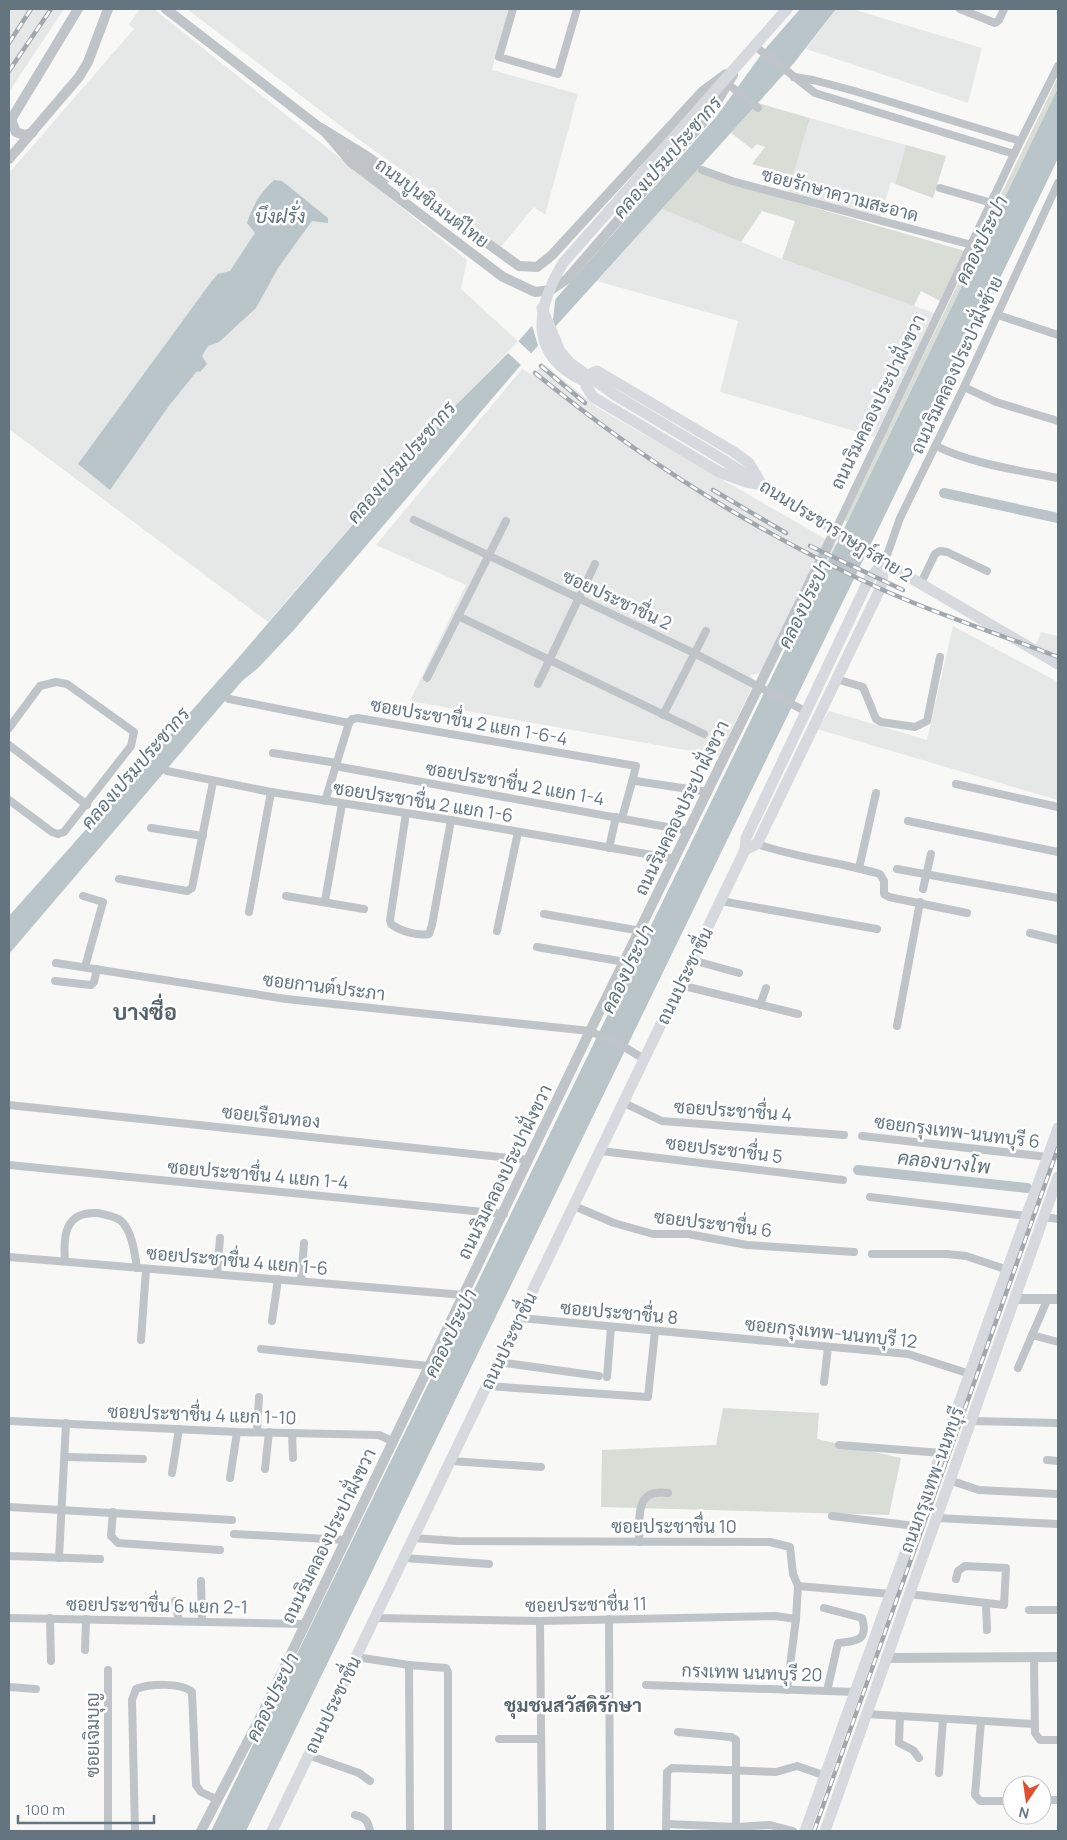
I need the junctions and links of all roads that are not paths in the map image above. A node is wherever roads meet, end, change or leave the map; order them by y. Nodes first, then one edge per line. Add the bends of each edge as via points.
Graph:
1 (78, 9) edge
2 (108, 9) edge
3 (166, 9) edge
4 (513, 9) edge
5 (577, 9) edge
6 (787, 9) edge
7 (960, 9) edge
8 (1004, 9) edge
9 (758, 48) junction
10 (740, 64) junction
11 (1058, 66) edge
12 (790, 75) junction
13 (732, 86) junction
14 (758, 108) dead end
15 (10, 121) edge
16 (323, 131) junction
17 (32, 133) junction
18 (1020, 141) junction
19 (1014, 154) junction
20 (9, 159) edge
21 (702, 170) dead end
22 (1058, 183) edge
23 (940, 188) dead end
24 (992, 203) junction
25 (972, 246) junction
26 (509, 260) junction
27 (494, 270) junction
28 (503, 277) junction
29 (542, 308) junction
30 (998, 315) junction
31 (1058, 335) edge
32 (964, 387) junction
33 (1058, 421) edge
34 (936, 446) junction
35 (1058, 478) edge
36 (762, 485) junction
37 (414, 520) dead end
38 (506, 520) dead end
39 (836, 532) junction
40 (489, 556) junction
41 (885, 561) junction
42 (595, 564) dead end
43 (987, 571) dead end
44 (920, 583) junction
45 (579, 598) junction
46 (458, 616) junction
47 (706, 631) dead end
48 (696, 654) junction
49 (940, 657) dead end
50 (548, 661) junction
51 (1058, 664) edge
52 (427, 678) dead end
53 (836, 679) junction
54 (538, 684) dead end
55 (760, 688) junction
56 (230, 699) dead end
57 (801, 709) junction
58 (663, 715) junction
59 (349, 723) junction
60 (9, 728) edge
61 (704, 734) dead end
62 (9, 746) edge
63 (274, 752) dead end
64 (336, 765) junction
65 (167, 772) dead end
66 (213, 782) junction
67 (632, 782) junction
68 (956, 784) dead end
69 (271, 792) junction
70 (708, 792) junction
71 (876, 793) dead end
72 (9, 800) edge
73 (325, 801) junction
74 (342, 804) junction
75 (86, 805) junction
76 (1058, 807) edge
77 (406, 813) junction
78 (619, 818) junction
79 (451, 820) junction
80 (908, 821) dead end
81 (151, 828) dead end
82 (689, 831) junction
83 (518, 832) junction
84 (202, 836) junction
85 (757, 844) junction
86 (609, 848) junction
87 (746, 850) junction
88 (1058, 852) edge
89 (931, 854) dead end
90 (675, 859) junction
91 (859, 868) junction
92 (897, 869) dead end
93 (926, 874) junction
94 (119, 879) dead end
95 (923, 889) dead end
96 (83, 896) dead end
97 (286, 896) dead end
98 (1058, 898) edge
99 (721, 901) junction
100 (325, 902) junction
101 (920, 902) junction
102 (364, 909) dead end
103 (249, 912) dead end
104 (967, 913) dead end
105 (544, 914) dead end
106 (877, 929) dead end
107 (497, 930) dead end
108 (641, 931) junction
109 (1030, 933) dead end
110 (1058, 940) edge
111 (537, 947) dead end
112 (692, 960) junction
113 (625, 962) junction
114 (56, 963) dead end
115 (85, 967) junction
116 (97, 969) junction
117 (740, 973) dead end
118 (55, 981) dead end
119 (680, 985) junction
120 (766, 988) dead end
121 (760, 1005) junction
122 (798, 1014) dead end
123 (897, 1026) dead end
124 (594, 1033) junction
125 (644, 1059) junction
126 (624, 1103) junction
127 (9, 1105) edge
128 (1058, 1128) edge
129 (844, 1135) dead end
130 (862, 1136) dead end
131 (601, 1151) junction
132 (1048, 1158) junction
133 (529, 1160) junction
134 (9, 1165) edge
135 (1058, 1178) edge
136 (843, 1180) dead end
137 (870, 1197) dead end
138 (574, 1206) junction
139 (504, 1214) junction
140 (1027, 1216) junction
141 (1058, 1219) edge
142 (1043, 1220) junction
143 (220, 1238) dead end
144 (304, 1243) dead end
145 (854, 1252) dead end
146 (872, 1254) dead end
147 (9, 1258) edge
148 (65, 1261) junction
149 (137, 1268) junction
150 (146, 1269) junction
151 (1008, 1270) junction
152 (217, 1274) junction
153 (278, 1279) junction
154 (301, 1281) junction
155 (464, 1295) junction
156 (1016, 1299) junction
157 (1053, 1299) edge
158 (520, 1318) junction
159 (272, 1321) dead end
160 (611, 1327) junction
161 (655, 1331) junction
162 (686, 1334) joint
163 (1032, 1335) junction
164 (141, 1340) dead end
165 (1058, 1342) edge
166 (828, 1347) junction
167 (261, 1349) dead end
168 (498, 1362) junction
169 (429, 1366) junction
170 (1018, 1368) dead end
171 (970, 1374) junction
172 (824, 1382) dead end
173 (487, 1386) junction
174 (259, 1397) dead end
175 (9, 1421) edge
176 (971, 1421) junction
177 (66, 1423) junction
178 (1058, 1423) edge
179 (179, 1429) junction
180 (236, 1432) junction
181 (257, 1432) junction
182 (268, 1432) junction
183 (292, 1433) junction
184 (392, 1441) junction
185 (839, 1445) dead end
186 (942, 1453) junction
187 (65, 1457) junction
188 (293, 1458) dead end
189 (143, 1459) dead end
190 (1047, 1460) dead end
191 (451, 1461) junction
192 (1058, 1462) edge
193 (541, 1467) dead end
194 (265, 1469) dead end
195 (172, 1473) dead end
196 (230, 1478) dead end
197 (950, 1480) junction
198 (668, 1493) dead end
199 (1058, 1494) edge
200 (9, 1507) edge
201 (63, 1509) junction
202 (113, 1512) junction
203 (832, 1516) dead end
204 (936, 1518) junction
205 (232, 1520) dead end
206 (1058, 1524) edge
207 (915, 1526) junction
208 (234, 1534) dead end
209 (413, 1538) junction
210 (345, 1540) junction
211 (639, 1542) junction
212 (220, 1550) dead end
213 (9, 1556) edge
214 (59, 1558) junction
215 (404, 1558) junction
216 (100, 1559) dead end
217 (489, 1564) dead end
218 (956, 1579) dead end
219 (202, 1580) dead end
220 (798, 1586) junction
221 (891, 1594) junction
222 (909, 1594) junction
223 (175, 1601) dead end
224 (986, 1603) junction
225 (824, 1608) dead end
226 (1029, 1610) dead end
227 (1058, 1610) edge
228 (9, 1618) edge
229 (50, 1618) junction
230 (375, 1618) junction
231 (86, 1619) junction
232 (796, 1619) junction
233 (609, 1620) junction
234 (179, 1621) junction
235 (540, 1621) junction
236 (202, 1622) junction
237 (304, 1624) junction
238 (987, 1630) dead end
239 (85, 1650) dead end
240 (870, 1653) junction
241 (356, 1657) junction
242 (1034, 1657) junction
243 (1058, 1657) edge
244 (886, 1658) junction
245 (51, 1660) dead end
246 (409, 1665) junction
247 (108, 1670) dead end
248 (646, 1685) dead end
249 (9, 1687) edge
250 (36, 1689) dead end
251 (786, 1690) junction
252 (827, 1691) junction
253 (856, 1692) junction
254 (866, 1714) junction
255 (900, 1716) junction
256 (943, 1719) junction
257 (981, 1721) junction
258 (1034, 1724) junction
259 (678, 1732) dead end
260 (499, 1739) dead end
261 (541, 1739) junction
262 (1058, 1740) edge
263 (308, 1756) junction
264 (919, 1758) dead end
265 (737, 1771) junction
266 (939, 1773) dead end
267 (826, 1776) junction
268 (370, 1781) dead end
269 (218, 1800) junction
270 (1002, 1801) edge
271 (355, 1815) dead end
272 (666, 1828) edge
273 (736, 1829) edge
274 (108, 1831) edge
275 (135, 1831) edge
276 (201, 1831) edge
277 (272, 1831) edge
278 (370, 1831) edge
279 (410, 1831) edge
280 (448, 1831) edge
281 (542, 1831) edge
282 (610, 1831) edge
283 (793, 1831) edge
284 (804, 1831) edge
285 (824, 1831) edge

1 - 15 street
2 - 17 street via 88,62
3 - 16 street, ถนนปูนซิเมนต์ไทย
4 - 5 street via 499,57 558,74
6 - 9 main road
7 - 8 street via 995,23
9 - 10 main road
9 - 12 street
10 - 13 street
10 - 26 street, ถนนปูนซิเมนต์ไทย via 703,91 541,265 532,268 519,266
10 - 29 main road via 563,263
11 - 18 street, ถนนริมคลองประปาฝั่งขวา
12 - 18 street
12 - 19 street via 815,93 829,98
13 - 14 street
13 - 28 street, ถนนปูนซิเมนต์ไทย via 567,279 551,290 535,292
15 - 17 street via 16,132
16 - 26 street, ถนนปูนซิเมนต์ไทย via 363,153
16 - 27 street, ถนนปูนซิเมนต์ไทย via 351,162
16 - 29 street, ถนนปูนซิเมนต์ไทย via 527,288
17 - 20 street
18 - 19 street, ถนนริมคลองประปาฝั่งขวา
19 - 24 street, ถนนริมคลองประปาฝั่งขวา
21 - 25 street, ซอยรักษาความสะอาด via 732,182
22 - 30 street, ถนนริมคลองประปาฝั่งซ้าย
23 - 24 street
24 - 25 street, ถนนริมคลองประปาฝั่งขวา
25 - 39 street, ถนนริมคลองประปาฝั่งขวา
26 - 27 street
26 - 28 street
27 - 28 street, ถนนปูนซิเมนต์ไทย
29 - 36 main road, ถนนประชาราษฎร์สาย 2 via 560,351 570,363 615,395
30 - 31 street
30 - 32 street, ถนนริมคลองประปาฝั่งซ้าย
32 - 33 street via 996,402
32 - 34 street, ถนนริมคลองประปาฝั่งซ้าย
34 - 35 street via 959,456
34 - 41 street, ถนนริมคลองประปาฝั่งซ้าย via 900,518
36 - 36 main road via 719,472 593,397 586,386 588,379 592,373 601,373 734,452 749,464
36 - 39 main road, ถนนประชาราษฎร์สาย 2
37 - 40 street, ซอยประชาชื่น 2
38 - 40 street
39 - 41 main road, ถนนประชาราษฎร์สาย 2
39 - 55 street, ถนนริมคลองประปาฝั่งขวา
40 - 45 street, ซอยประชาชื่น 2
40 - 46 street
41 - 44 main road, ถนนประชาราษฎร์สาย 2
41 - 53 main road via 882,587
41 - 57 main road, ถนนประชาชื่น via 869,579
42 - 45 street
43 - 44 street via 940,551 935,554
44 - 51 main road, ถนนประชาราษฎร์สาย 2
45 - 48 street, ซอยประชาชื่น 2
45 - 50 street
46 - 50 street
46 - 52 street
47 - 48 street
48 - 55 street, ซอยประชาชื่น 2
48 - 58 street
49 - 53 street via 927,720 915,727 876,719 863,687
50 - 54 street
50 - 58 street
53 - 85 main road
55 - 57 street, ซอยประชาชื่น 2
55 - 70 street, ถนนริมคลองประปาฝั่งขวา
56 - 59 street
57 - 87 main road, ถนนประชาชื่น via 746,838
58 - 61 street
59 - 64 street, ซอยประชาชื่น 2 แยก 1-6-4
59 - 67 street, ซอยประชาชื่น 2 แยก 1-6-4 via 358,718 636,766
60 - 75 street via 40,686 56,682 68,684 134,732 131,746
62 - 75 street
63 - 64 street, ซอยประชาชื่น 2 แยก 1-4
64 - 73 street, ซอยประชาชื่น 2 แยก 1-6-4
64 - 78 street, ซอยประชาชื่น 2 แยก 1-4
65 - 66 street, ซอยประชาชื่น 2 แยก 1-6
66 - 69 street, ซอยประชาชื่น 2 แยก 1-6
66 - 84 street
67 - 70 street via 640,780
67 - 78 street
68 - 76 street
69 - 73 street, ซอยประชาชื่น 2 แยก 1-6
69 - 103 street
70 - 82 street, ถนนริมคลองประปาฝั่งขวา
71 - 91 street
72 - 75 street via 58,834 64,832
73 - 74 street, ซอยประชาชื่น 2 แยก 1-6
74 - 77 street, ซอยประชาชื่น 2 แยก 1-6
74 - 100 street
77 - 79 street, ซอยประชาชื่น 2 แยก 1-6
77 - 79 street via 390,920 394,926 422,935 429,934 431,929
78 - 82 street, ซอยประชาชื่น 2 แยก 1-4
78 - 86 street
79 - 83 street, ซอยประชาชื่น 2 แยก 1-6
80 - 88 street
81 - 84 street
82 - 90 street, ถนนริมคลองประปาฝั่งขวา
83 - 86 street, ซอยประชาชื่น 2 แยก 1-6
83 - 107 street
84 - 94 street via 192,888 187,891
85 - 87 main road
85 - 91 street via 799,857
86 - 90 street, ซอยประชาชื่น 2 แยก 1-6
87 - 99 main road, ถนนประชาชื่น
89 - 93 street
90 - 108 street, ถนนริมคลองประปาฝั่งขวา
91 - 101 street via 880,874 884,881 884,894
92 - 93 street
93 - 95 street
93 - 98 street
96 - 115 street via 103,902
97 - 100 street
99 - 106 street
99 - 112 main road, ถนนประชาชื่น
100 - 102 street
101 - 104 street
101 - 123 street
105 - 108 street
108 - 113 street, ถนนริมคลองประปาฝั่งขวา
109 - 110 street
111 - 113 street
112 - 117 street
112 - 119 main road, ถนนประชาชื่น
113 - 124 street, ถนนริมคลองประปาฝั่งขวา
114 - 115 street, ซอยกานต์ประภา
115 - 116 street, ซอยกานต์ประภา
116 - 118 street via 91,986
116 - 124 street, ซอยกานต์ประภา via 286,999
119 - 121 street
119 - 125 main road, ถนนประชาชื่น
120 - 121 street
121 - 122 street
124 - 125 street, ซอยกานต์ประภา
124 - 133 street, ถนนริมคลองประปาฝั่งขวา
125 - 126 main road, ถนนประชาชื่น
126 - 129 street, ซอยประชาชื่น 4 via 662,1121
126 - 131 main road, ถนนประชาชื่น
127 - 133 street, ซอยเรือนทอง
128 - 132 main road, ถนนกรุงเทพ-นนทบุรี
130 - 132 street, ซอยกรุงเทพ-นนทบุรี 6
131 - 136 street, ซอยประชาชื่น 5
131 - 138 main road, ถนนประชาชื่น
132 - 140 main road, ถนนกรุงเทพ-นนทบุรี
133 - 139 street, ถนนริมคลองประปาฝั่งขวา
134 - 139 street, ซอยประชาชื่น 4 แยก 1-4
135 - 142 main road, ถนนกรุงเทพ-นนทบุรี
137 - 140 street
138 - 145 street, ซอยประชาชื่น 6 via 653,1234 688,1234 747,1245
138 - 158 main road, ถนนประชาชื่น
139 - 155 street, ถนนริมคลองประปาฝั่งขวา
140 - 142 main road
140 - 151 main road, ถนนกรุงเทพ-นนทบุรี
141 - 142 street
142 - 156 main road, ถนนกรุงเทพ-นนทบุรี
143 - 152 street
144 - 154 street
146 - 151 street via 966,1256
147 - 148 street, ซอยประชาชื่น 4 แยก 1-6
148 - 149 street, ซอยประชาชื่น 4 แยก 1-6
148 - 149 street via 63,1240 69,1224 77,1215 101,1214 120,1220
149 - 150 street, ซอยประชาชื่น 4 แยก 1-6
150 - 152 street, ซอยประชาชื่น 4 แยก 1-6
150 - 164 street
151 - 171 main road, ถนนกรุงเทพ-นนทบุรี
152 - 153 street, ซอยประชาชื่น 4 แยก 1-6
153 - 154 street, ซอยประชาชื่น 4 แยก 1-6
153 - 159 street
154 - 155 street, ซอยประชาชื่น 4 แยก 1-6
155 - 169 street, ถนนริมคลองประปาฝั่งขวา
156 - 157 street
156 - 176 main road, ถนนกรุงเทพ-นนทบุรี
157 - 163 street
158 - 160 street, ซอยประชาชื่น 8
158 - 168 main road, ถนนประชาชื่น
160 - 161 street, ซอยประชาชื่น 8
160 - 168 street via 603,1376
161 - 162 street, ซอยประชาชื่น 8
161 - 173 street via 648,1397
162 - 166 street, ซอยกรุงเทพ-นนทบุรี 12
163 - 165 street
163 - 170 street
166 - 171 street, ซอยกรุงเทพ-นนทบุรี 12 via 908,1354
166 - 172 street
167 - 169 street
168 - 173 main road, ถนนประชาชื่น
169 - 184 street, ถนนริมคลองประปาฝั่งขวา
171 - 186 main road, ถนนกรุงเทพ-นนทบุรี
173 - 191 main road, ถนนประชาชื่น
174 - 181 street
175 - 177 street, ซอยประชาชื่น 4 แยก 1-10
176 - 178 street
176 - 197 main road, ถนนกรุงเทพ-นนทบุรี
177 - 179 street, ซอยประชาชื่น 4 แยก 1-10
177 - 187 street
179 - 180 street, ซอยประชาชื่น 4 แยก 1-10
179 - 195 street
180 - 181 street, ซอยประชาชื่น 4 แยก 1-10
180 - 196 street
181 - 182 street, ซอยประชาชื่น 4 แยก 1-10
182 - 183 street, ซอยประชาชื่น 4 แยก 1-10
182 - 194 street
183 - 184 street, ซอยประชาชื่น 4 แยก 1-10 via 379,1435
183 - 188 street
184 - 210 street, ถนนริมคลองประปาฝั่งขวา
185 - 186 street
186 - 207 main road, ถนนกรุงเทพ-นนทบุรี
187 - 189 street
187 - 201 street
190 - 192 street
191 - 193 street
191 - 209 main road, ถนนประชาชื่น
197 - 199 street via 979,1490
197 - 204 main road, ถนนกรุงเทพ-นนทบุรี
198 - 211 street via 656,1492 646,1496 641,1503
200 - 201 street
201 - 202 street
201 - 214 street
202 - 205 street
202 - 212 street via 111,1536 118,1543
203 - 207 street
204 - 206 street
204 - 222 main road, ถนนกรุงเทพ-นนทบุรี
207 - 221 main road, ถนนกรุงเทพ-นนทบุรี
208 - 210 street
209 - 211 street, ซอยประชาชื่น 10
209 - 215 main road, ถนนประชาชื่น
210 - 237 street, ถนนริมคลองประปาฝั่งขวา
211 - 220 street, ซอยประชาชื่น 10 via 783,1544 790,1547
213 - 214 street
214 - 216 street
215 - 217 street
215 - 230 main road, ถนนประชาชื่น
218 - 224 street via 958,1571 966,1566 1006,1568 1004,1605
219 - 236 street
220 - 221 street
220 - 232 street, ซอยประชาชื่น 10
221 - 240 main road, ถนนกรุงเทพ-นนทบุรี
222 - 224 street
222 - 244 main road, ถนนกรุงเทพ-นนทบุรี
223 - 234 street
224 - 238 street
225 - 252 street via 855,1614 862,1618 864,1625 862,1637 856,1641 838,1642
226 - 227 street
228 - 229 street, ซอยประชาชื่น 6 แยก 2-1
229 - 231 street, ซอยประชาชื่น 6 แยก 2-1
229 - 245 street
230 - 235 street, ซอยประชาชื่น 11
230 - 241 main road, ถนนประชาชื่น
231 - 234 street, ซอยประชาชื่น 6 แยก 2-1
231 - 239 street
232 - 233 street, ซอยประชาชื่น 11 via 775,1616
232 - 251 street, ซอยประชาชื่น 10
233 - 235 street, ซอยประชาชื่น 11
233 - 282 street
234 - 236 street, ซอยประชาชื่น 6 แยก 2-1
235 - 261 street
236 - 237 street, ซอยประชาชื่น 6 แยก 2-1
237 - 269 street, ถนนริมคลองประปาฝั่งขวา
240 - 244 main road
240 - 253 main road, ถนนกรุงเทพ-นนทบุรี
241 - 246 street
241 - 263 main road, ถนนประชาชื่น
242 - 243 street
242 - 244 street
242 - 258 street
244 - 254 main road, ถนนกรุงเทพ-นนทบุรี
246 - 279 street
246 - 280 street via 440,1666 448,1672
247 - 274 street, ซอยเจิมบุญ
248 - 251 street, กรงเทพ นนทบุรี 20
249 - 250 street
251 - 252 street, กรงเทพ นนทบุรี 20
252 - 253 street, กรงเทพ นนทบุรี 20
253 - 267 main road, ถนนกรุงเทพ-นนทบุรี
254 - 255 street
254 - 285 main road, ถนนกรุงเทพ-นนทบุรี
255 - 256 street
255 - 264 street via 899,1743 913,1750
256 - 257 street
256 - 266 street
257 - 258 street
257 - 270 street via 975,1795 980,1801
258 - 262 street via 1040,1740
259 - 265 street via 736,1740
260 - 261 street
261 - 281 street
263 - 268 street via 360,1773
263 - 277 main road, ถนนประชาชื่น
265 - 267 street via 776,1772 797,1766
265 - 272 street via 672,1768 667,1772
265 - 273 street
267 - 284 main road, ถนนกรุงเทพ-นนทบุรี
269 - 275 street via 201,1792 196,1785 192,1692 177,1686 136,1689 132,1700
269 - 276 street, ถนนริมคลองประปาฝั่งขวา
271 - 278 street via 367,1820
272 - 273 street
273 - 283 street via 770,1824

